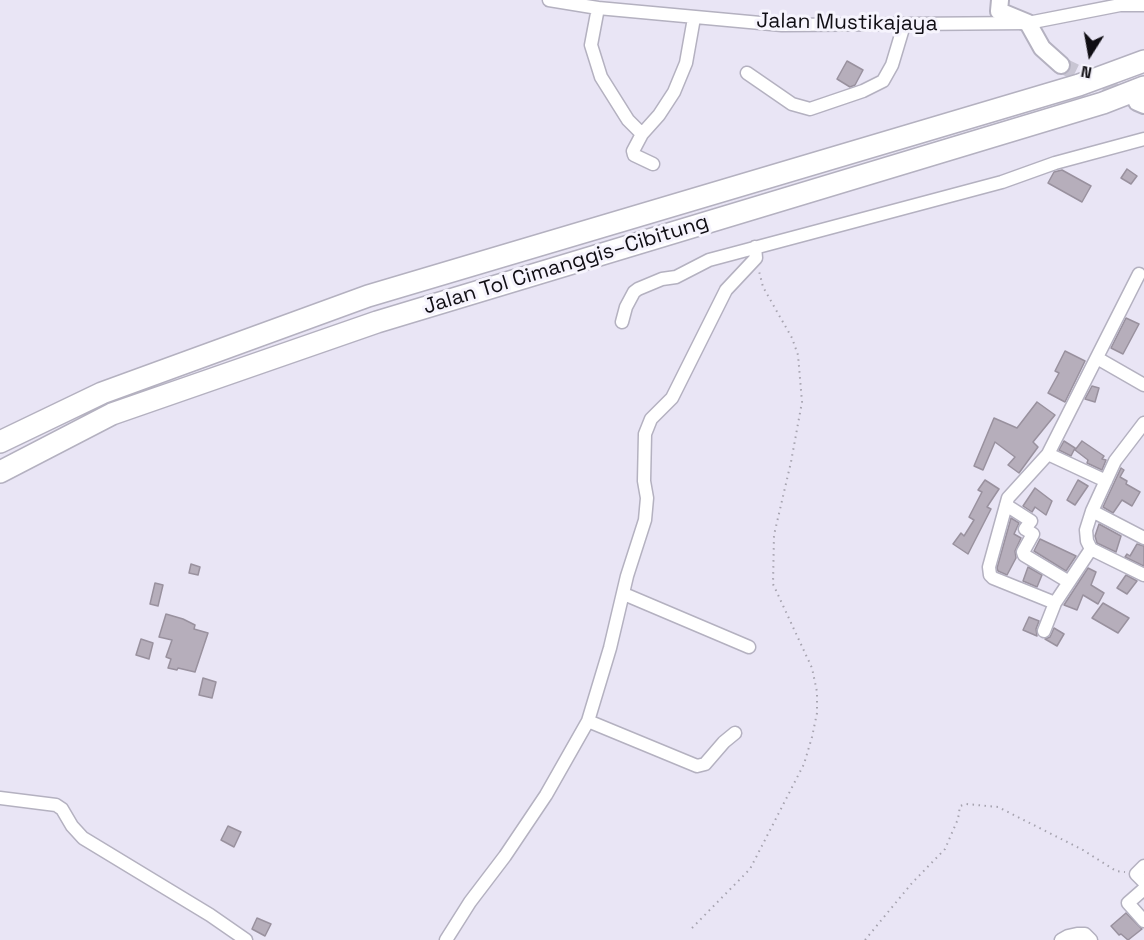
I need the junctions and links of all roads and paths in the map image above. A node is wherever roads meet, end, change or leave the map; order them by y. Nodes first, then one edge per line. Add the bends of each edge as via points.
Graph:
1 (549, 0) edge
2 (1000, 0) edge
3 (1093, 5) edge
4 (1144, 5) edge
5 (598, 8) junction
6 (694, 18) junction
7 (1028, 23) junction
8 (904, 25) junction
9 (1144, 61) edge
10 (1061, 65) tunnel mouth
11 (747, 73) dead end
12 (1142, 98) edge
13 (642, 134) junction
14 (1144, 139) edge
15 (653, 164) dead end
16 (755, 252) junction
17 (1139, 274) dead end
18 (622, 322) dead end
19 (1097, 358) junction
20 (1144, 385) edge
21 (1144, 423) edge
22 (0, 442) edge
23 (1048, 454) junction
24 (0, 472) edge
25 (1106, 481) junction
26 (1006, 505) junction
27 (1092, 511) junction
28 (1144, 538) edge
29 (1091, 549) junction
30 (1144, 575) edge
31 (1069, 582) junction
32 (624, 594) junction
33 (1055, 603) junction
34 (1044, 631) dead end
35 (749, 647) dead end
36 (588, 721) junction
37 (735, 733) dead end
38 (0, 798) edge
39 (1141, 874) edge
40 (1144, 889) edge
41 (1144, 921) edge
42 (692, 928) dead end
43 (246, 940) edge
44 (446, 940) edge
45 (865, 940) edge
46 (1061, 940) edge
47 (1090, 940) edge

1 - 5 street, Jalan Mustikajaya
2 - 7 street via 998,7 1003,14
3 - 4 street, Jalan Mustikajaya
3 - 7 street, Jalan Mustikajaya
5 - 6 street, Jalan Mustikajaya
5 - 13 street via 591,45 601,77 628,120
6 - 8 street, Jalan Mustikajaya via 782,25
6 - 13 street via 686,63 674,92
7 - 8 street, Jalan Mustikajaya
7 - 10 street via 1042,48
8 - 11 street via 883,81 810,109 792,104
9 - 22 highway, Jalan Tol Cimanggis–Cibitung via 1067,88 368,296 102,393
12 - 24 highway, Jalan Tol Cimanggis–Cibitung via 1103,103 377,321 112,414
13 - 15 street via 634,155
14 - 16 street
16 - 18 street via 709,260 676,277 638,289 633,292
16 - 32 street via 726,290 672,398 651,419 645,434 647,508
16 - 42 path via 763,287 798,355 801,402 774,535 773,584 812,668 817,713 804,764 750,869
17 - 19 street
19 - 20 street
19 - 23 street
21 - 25 street via 1118,455
23 - 25 street
23 - 26 street via 1014,490
25 - 27 street
26 - 31 street via 1031,522 1025,529 1033,534 1024,555
26 - 33 street via 990,575
27 - 28 street
27 - 29 street via 1086,536
29 - 30 street
29 - 31 street
31 - 33 street
32 - 35 street
32 - 36 street
33 - 34 street
36 - 37 street via 697,766 705,764
36 - 44 street via 546,795
38 - 43 street via 56,805 83,838
39 - 45 path via 1116,871 998,807 966,804 960,806 945,849
40 - 41 street via 1128,903
46 - 47 street via 1085,934

